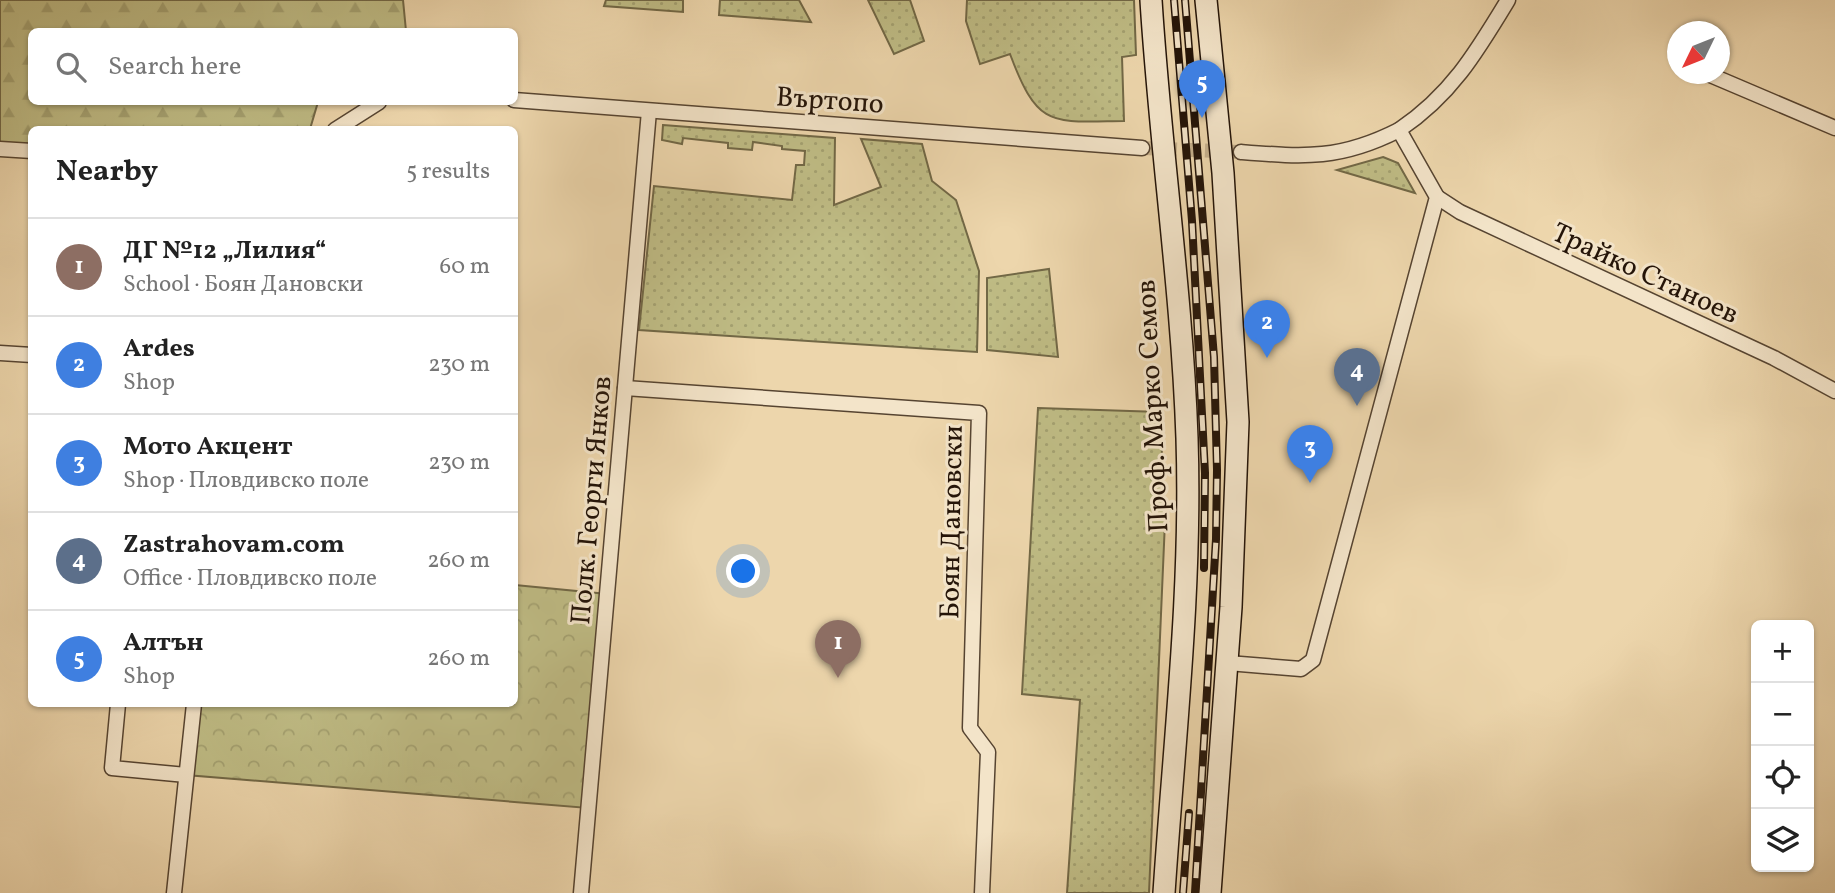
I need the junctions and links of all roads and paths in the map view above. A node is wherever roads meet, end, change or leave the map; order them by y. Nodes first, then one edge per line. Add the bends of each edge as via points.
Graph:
1 (1151, 0) edge
2 (1206, 0) edge
3 (1508, 0) edge
4 (1730, 83) edge
5 (518, 100) edge
6 (375, 105) edge
7 (649, 111) junction
8 (341, 126) edge
9 (1835, 128) edge
10 (1399, 130) junction
11 (1142, 148) tunnel mouth
12 (0, 149) edge
13 (28, 151) edge
14 (1241, 152) tunnel mouth
15 (1437, 197) junction
16 (0, 353) edge
17 (28, 355) edge
18 (625, 388) junction
19 (1835, 391) edge
20 (1228, 663) junction
21 (118, 707) edge
22 (194, 707) edge
23 (186, 775) junction
24 (174, 893) edge
25 (580, 893) edge
26 (982, 893) edge
27 (1164, 893) edge
28 (1210, 893) edge

1 - 27 main road, Проф. Марко Семов via 1187,439 1187,527
2 - 20 main road via 1223,173 1238,422
3 - 10 street via 1452,86 1428,111
4 - 9 street
5 - 7 street, Въртопо
6 - 8 street
7 - 11 street, Въртопо
7 - 18 street, Полк. Георги Янков
10 - 14 street via 1323,156
10 - 15 street
12 - 13 street
15 - 19 street, Трайко Станоев
15 - 20 street via 1313,660 1301,668
16 - 17 street
18 - 25 street, Полк. Георги Янков
18 - 26 street, Боян Дановски via 979,413 970,728 988,752
20 - 28 main road
21 - 23 street via 112,768
22 - 23 street
23 - 24 street

